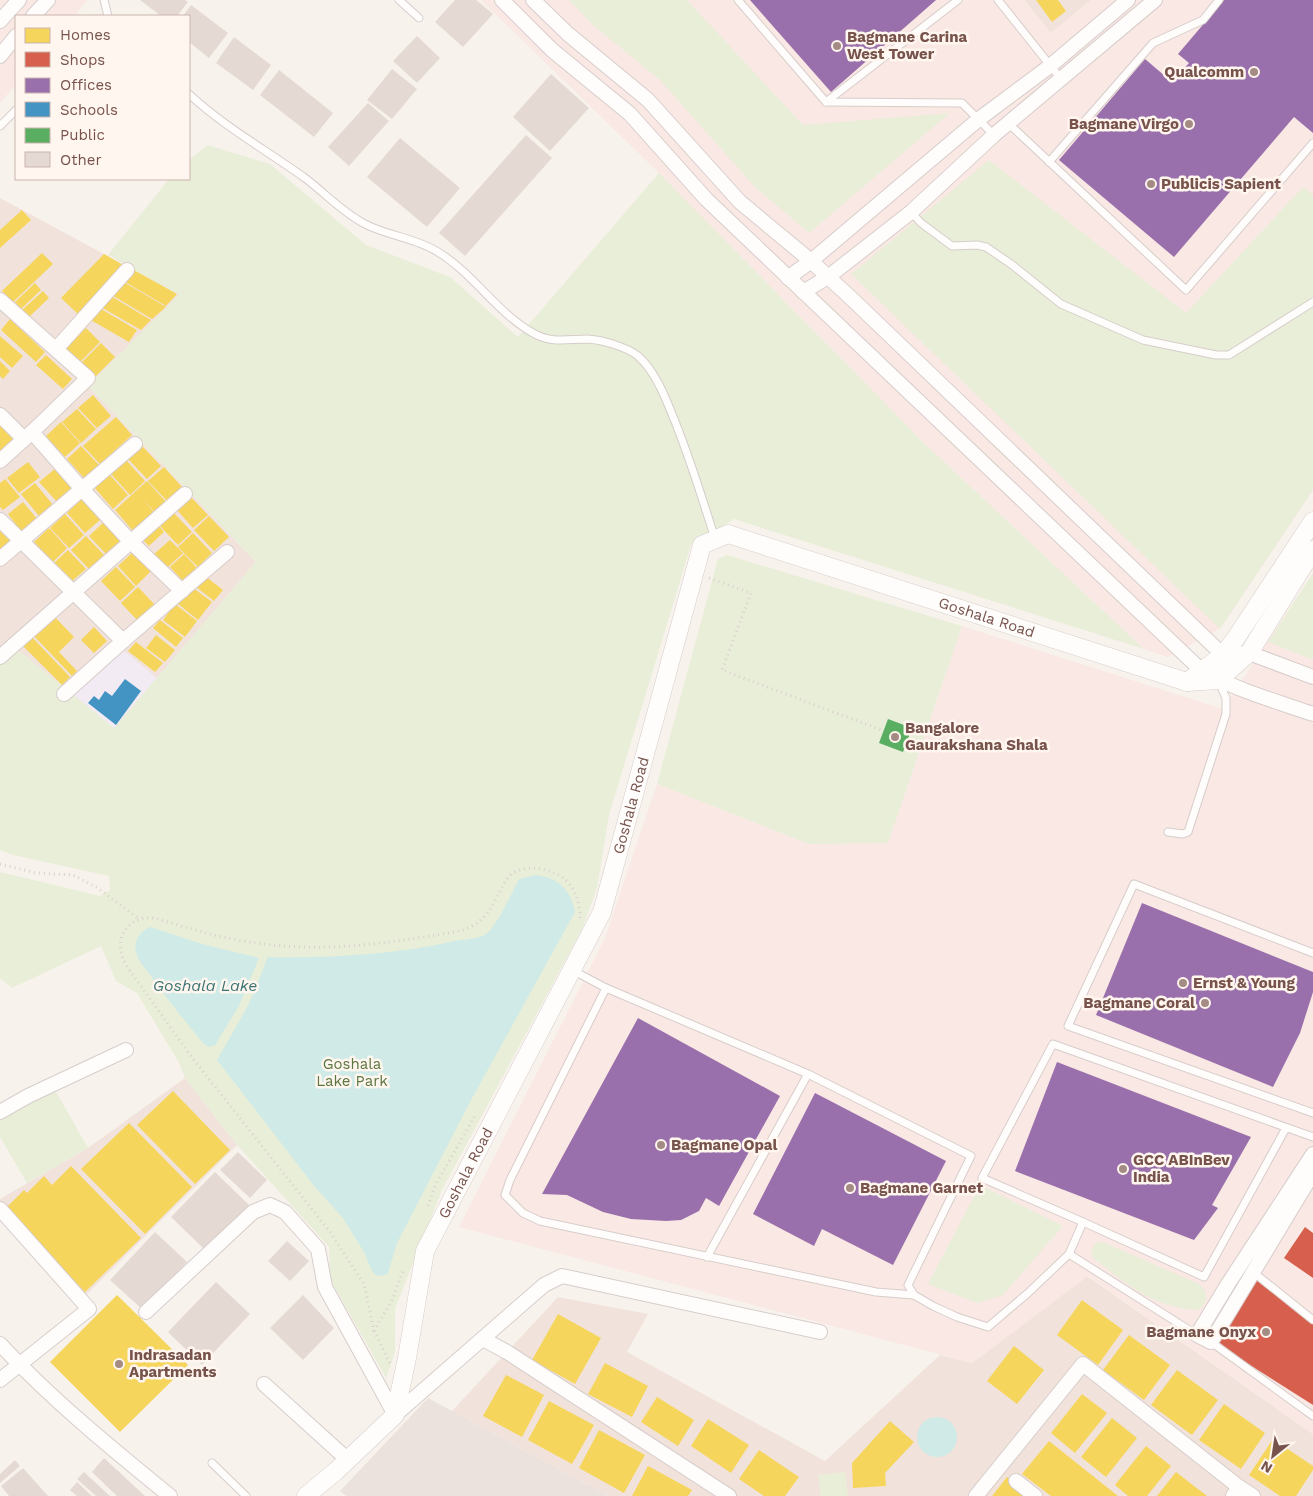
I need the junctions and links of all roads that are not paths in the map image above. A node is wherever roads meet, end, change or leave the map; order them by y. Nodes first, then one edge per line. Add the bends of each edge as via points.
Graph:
1 (18, 0) edge
2 (48, 0) edge
3 (104, 0) edge
4 (399, 0) edge
5 (502, 0) edge
6 (533, 0) edge
7 (738, 0) edge
8 (958, 0) edge
9 (998, 0) edge
10 (1128, 0) edge
11 (1155, 0) edge
12 (1219, 0) edge
13 (34, 15) edge
14 (108, 15) edge
15 (419, 18) dead end
16 (7, 19) edge
17 (15, 37) edge
18 (0, 56) edge
19 (1050, 66) junction
20 (1061, 79) junction
21 (190, 95) edge
22 (826, 102) junction
23 (15, 111) edge
24 (979, 119) junction
25 (1008, 123) junction
26 (0, 126) edge
27 (994, 135) junction
28 (1313, 143) edge
29 (1049, 162) junction
30 (911, 212) junction
31 (811, 261) junction
32 (127, 270) dead end
33 (828, 277) junction
34 (788, 278) junction
35 (803, 292) junction
36 (0, 300) edge
37 (1313, 302) edge
38 (56, 349) junction
39 (0, 415) edge
40 (28, 436) junction
41 (135, 444) dead end
42 (0, 461) edge
43 (82, 489) junction
44 (185, 494) dead end
45 (0, 520) edge
46 (1313, 521) edge
47 (715, 539) junction
48 (21, 542) junction
49 (131, 542) junction
50 (1313, 550) edge
51 (227, 552) dead end
52 (0, 559) edge
53 (182, 591) junction
54 (73, 593) junction
55 (123, 641) junction
56 (1249, 653) junction
57 (1223, 654) junction
58 (0, 657) edge
59 (1202, 671) junction
60 (1313, 677) edge
61 (1218, 680) junction
62 (1187, 682) junction
63 (64, 694) dead end
64 (1313, 714) edge
65 (1168, 832) dead end
66 (1313, 953) edge
67 (572, 970) junction
68 (606, 988) junction
69 (126, 1050) dead end
70 (808, 1074) junction
71 (0, 1112) edge
72 (1313, 1113) edge
73 (1286, 1128) junction
74 (1313, 1137) edge
75 (1313, 1154) edge
76 (1313, 1173) edge
77 (0, 1209) edge
78 (1083, 1222) junction
79 (1069, 1254) junction
80 (707, 1257) junction
81 (1253, 1272) junction
82 (914, 1295) junction
83 (146, 1312) dead end
84 (1313, 1320) edge
85 (820, 1332) dead end
86 (1197, 1335) junction
87 (483, 1339) junction
88 (1211, 1342) junction
89 (0, 1344) edge
90 (19, 1364) junction
91 (0, 1380) edge
92 (264, 1384) dead end
93 (395, 1415) junction
94 (1313, 1416) edge
95 (348, 1460) junction
96 (212, 1463) dead end
97 (1016, 1481) dead end
98 (1236, 1492) edge
99 (170, 1496) edge
100 (246, 1496) edge
101 (306, 1496) edge
102 (729, 1496) edge
103 (976, 1496) edge
104 (1035, 1496) edge
105 (1253, 1496) edge

1 - 16 street
2 - 13 street
3 - 14 lane
4 - 15 lane
5 - 34 street via 552,50 630,114 706,199
6 - 31 street via 568,34 648,100 740,202
7 - 22 lane
8 - 22 lane
9 - 19 lane
10 - 19 street
11 - 20 street
12 - 29 lane via 1203,20 1153,43
17 - 18 street
19 - 20 lane
19 - 24 street
20 - 25 street
21 - 47 lane via 306,179 345,212 365,224 439,252 534,334 559,342 590,339 620,346 637,355 654,376 689,454
22 - 24 lane via 962,102
23 - 26 lane
24 - 27 lane
24 - 31 street
25 - 27 street
25 - 29 lane
27 - 30 street
28 - 29 lane via 1186,290
30 - 33 street
30 - 37 lane via 952,246 986,247 1061,304 1144,340 1228,355
31 - 33 street
31 - 34 street
32 - 38 street
33 - 35 street
33 - 57 street
34 - 35 street
35 - 59 street
36 - 38 street
38 - 40 street via 88,378
39 - 40 street
40 - 42 street
40 - 43 street
41 - 43 street
43 - 48 street
43 - 49 street
44 - 49 street
45 - 48 street
46 - 57 street
47 - 62 street, Goshala Road via 728,534
47 - 67 street, Goshala Road via 702,546 602,912
48 - 52 street
48 - 54 street
49 - 53 street
49 - 54 street
50 - 56 street
51 - 53 street
53 - 55 street
54 - 55 street
54 - 58 street
55 - 63 street
56 - 57 street
56 - 60 street
56 - 61 street
57 - 59 street
59 - 61 street
59 - 62 street
61 - 62 street, Goshala Road
61 - 64 street
61 - 65 lane via 1226,698 1226,714 1188,832
66 - 72 lane via 1134,884 1068,1026
67 - 68 lane
67 - 93 street, Goshala Road via 425,1251
68 - 70 lane
68 - 80 lane via 505,1195 523,1213 540,1221
69 - 71 street
70 - 80 lane
70 - 82 lane via 971,1156 908,1285
73 - 74 lane
73 - 78 lane via 1204,1277
73 - 78 lane via 1053,1044 982,1178
75 - 86 street
76 - 81 street
77 - 90 street via 89,1309
78 - 79 lane
79 - 82 lane via 988,1327 957,1318
79 - 86 lane
80 - 82 lane via 876,1292
81 - 84 lane
81 - 88 street
83 - 93 street via 253,1212 270,1205 285,1212 318,1249 325,1287
85 - 87 street via 562,1276 544,1285
86 - 88 street
87 - 93 street
87 - 102 street
88 - 94 lane
89 - 90 street
90 - 91 street
90 - 99 street via 119,1455
92 - 95 street
93 - 95 street
95 - 101 street
96 - 100 lane
97 - 104 street
98 - 103 street via 1083,1364
98 - 105 street

